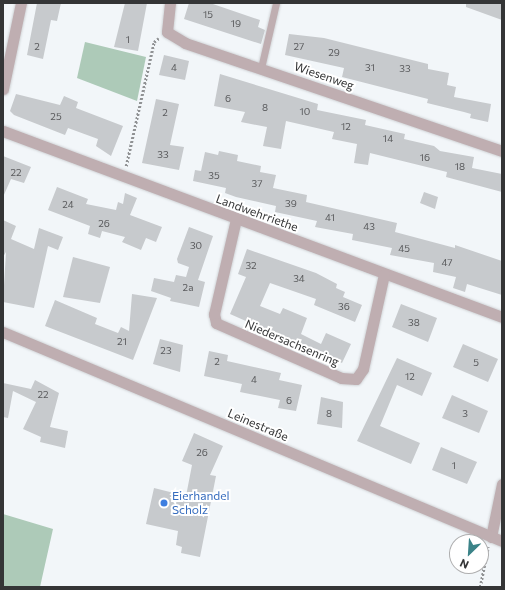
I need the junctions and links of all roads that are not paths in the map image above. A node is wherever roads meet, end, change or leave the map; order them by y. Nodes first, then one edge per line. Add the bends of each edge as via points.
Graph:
1 (21, 3) edge
2 (170, 3) edge
3 (276, 3) edge
4 (261, 68) junction
5 (3, 89) edge
6 (3, 131) edge
7 (502, 150) edge
8 (236, 219) junction
9 (384, 274) junction
10 (502, 317) edge
11 (3, 332) edge
12 (502, 484) edge
13 (491, 537) junction
14 (502, 541) edge

1 - 5 street
2 - 4 street, Wiesenweg via 167,32 185,43
3 - 4 lane
4 - 7 street, Wiesenweg
6 - 8 street, Landwehrriethe
8 - 9 street, Landwehrriethe
8 - 9 street, Niedersachsenring via 214,314 216,323 341,378 356,379 363,369
9 - 10 street, Landwehrriethe
11 - 13 street, Leinestraße
12 - 13 street
13 - 14 street, Leinestraße

